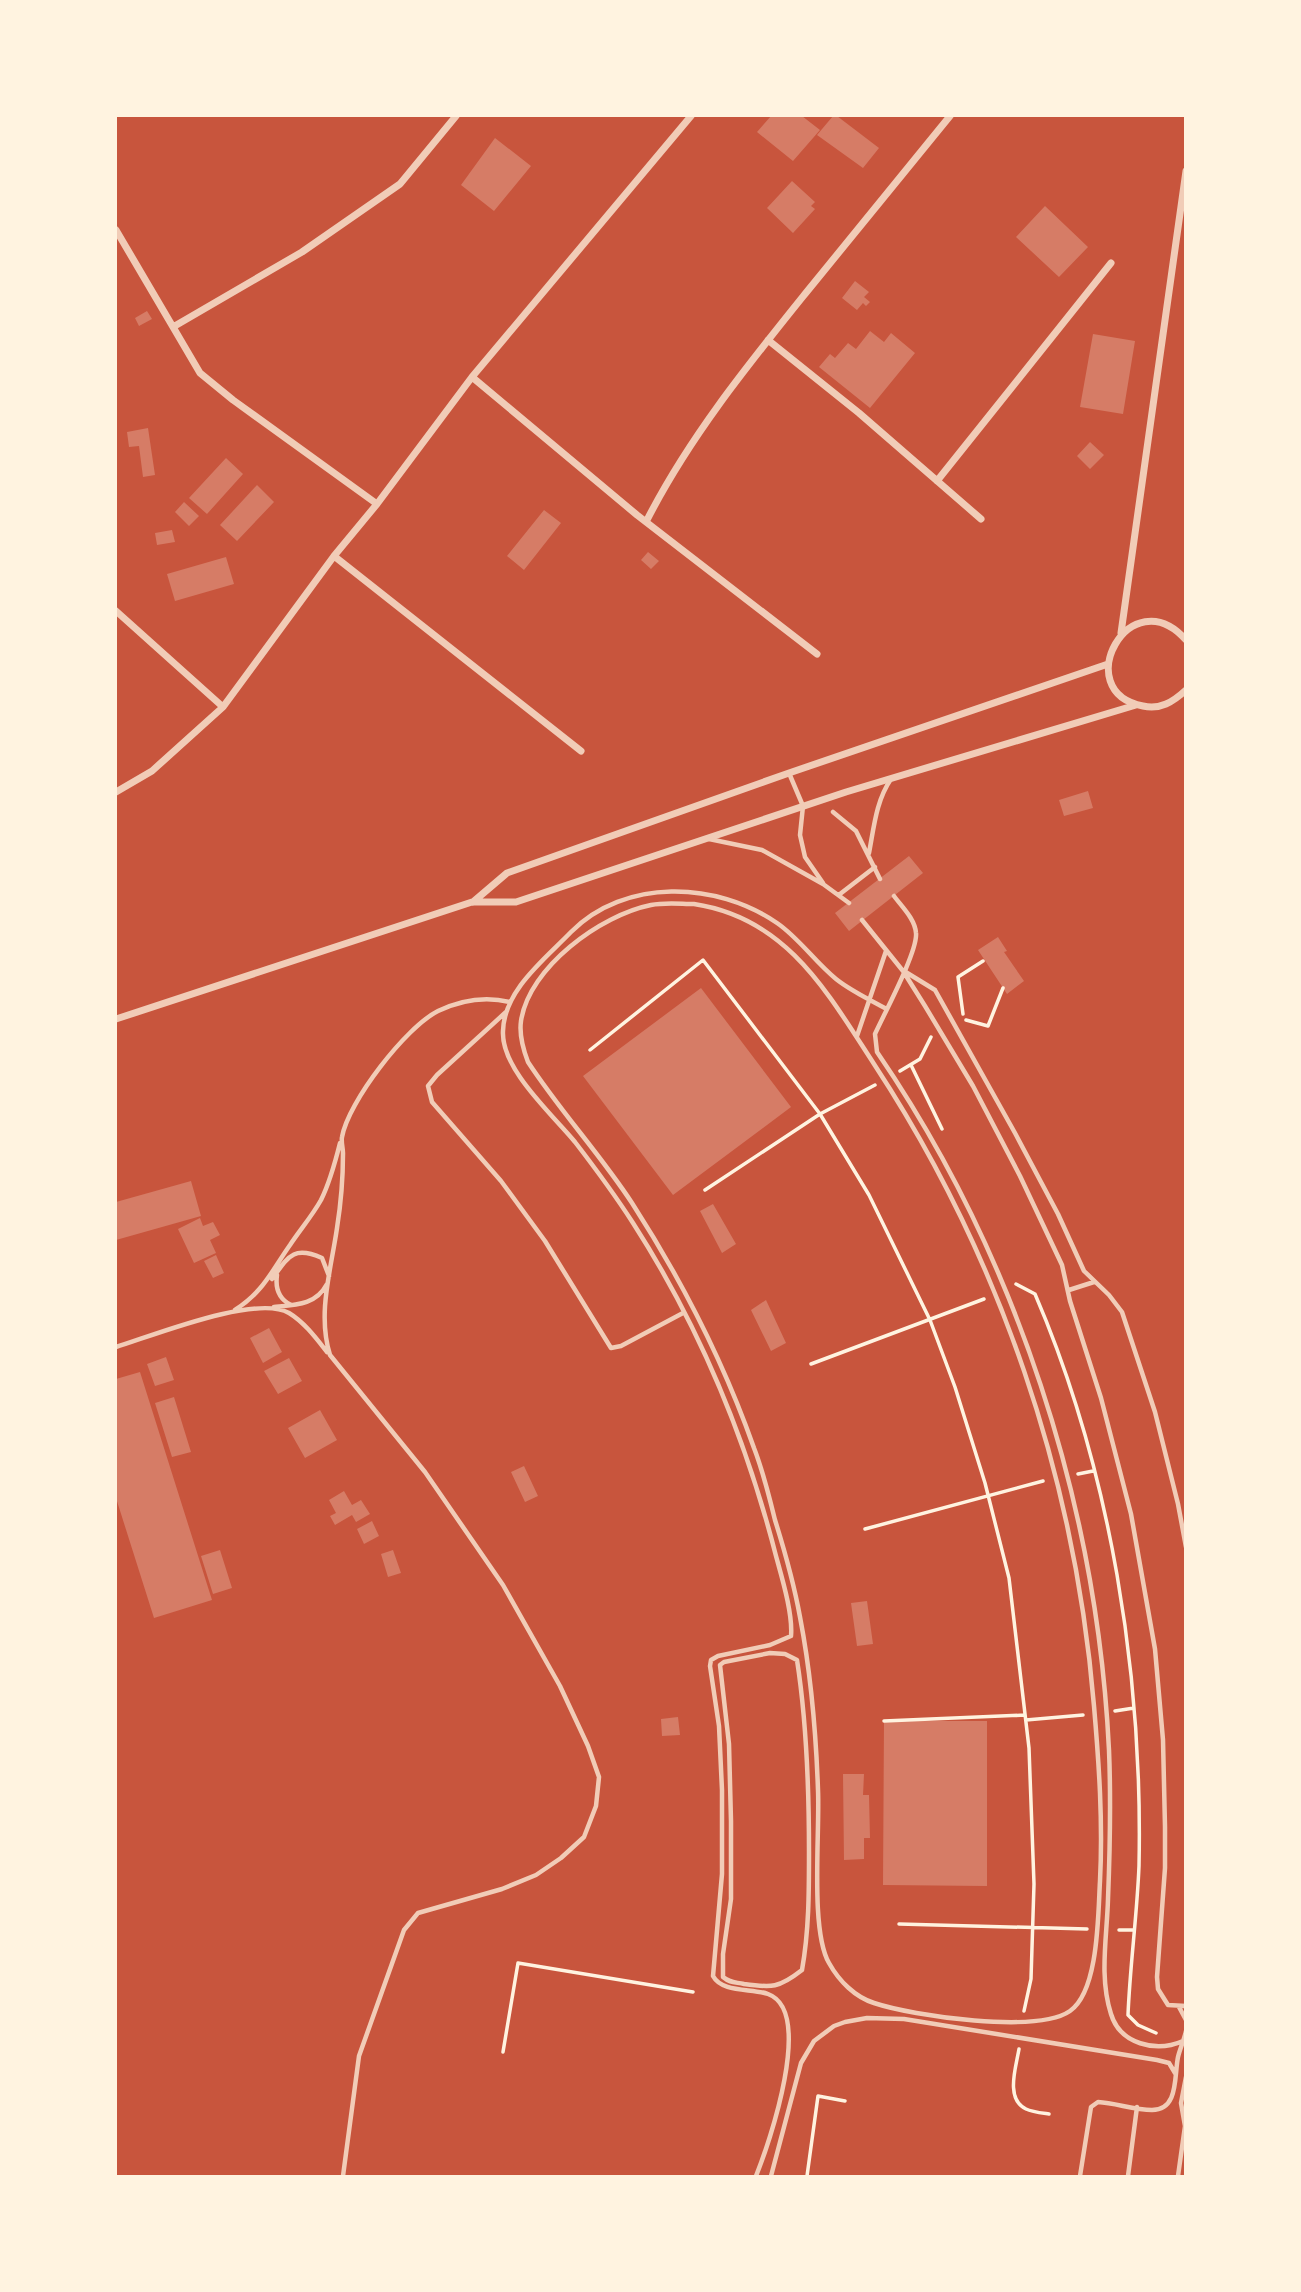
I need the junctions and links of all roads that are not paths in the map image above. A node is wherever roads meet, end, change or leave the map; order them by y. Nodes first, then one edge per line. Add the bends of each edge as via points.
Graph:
1 (456, 116) edge
2 (691, 116) edge
3 (950, 116) edge
4 (1185, 171) edge
5 (116, 230) edge
6 (1111, 263) dead end
7 (173, 327) junction
8 (768, 340) junction
9 (472, 377) junction
10 (937, 481) junction
11 (376, 504) junction
12 (981, 519) dead end
13 (646, 522) junction
14 (334, 556) junction
15 (116, 611) edge
16 (1121, 633) junction
17 (1185, 640) edge
18 (817, 654) dead end
19 (1108, 664) junction
20 (1185, 690) edge
21 (1136, 705) junction
22 (223, 707) junction
23 (581, 751) dead end
24 (789, 773) junction
25 (891, 779) junction
26 (116, 792) edge
27 (803, 806) junction
28 (833, 812) dead end
29 (704, 838) junction
30 (869, 854) junction
31 (875, 867) junction
32 (880, 878) dead end
33 (823, 884) junction
34 (839, 894) junction
35 (894, 896) dead end
36 (472, 902) junction
37 (849, 903) dead end
38 (862, 920) dead end
39 (886, 950) junction
40 (904, 971) junction
41 (869, 999) junction
42 (510, 1002) junction
43 (887, 1009) junction
44 (506, 1012) junction
45 (116, 1019) edge
46 (857, 1036) junction
47 (342, 1138) junction
48 (277, 1273) junction
49 (330, 1279) junction
50 (1094, 1282) junction
51 (1069, 1290) junction
52 (252, 1299) junction
53 (292, 1306) junction
54 (263, 1308) junction
55 (234, 1311) junction
56 (683, 1313) junction
57 (116, 1347) edge
58 (330, 1355) junction
59 (1185, 1547) edge
60 (759, 1989) junction
61 (1178, 2006) junction
62 (1185, 2006) edge
63 (1185, 2020) edge
64 (1185, 2031) edge
65 (1183, 2041) junction
66 (1175, 2073) junction
67 (1185, 2077) edge
68 (1137, 2107) junction
69 (343, 2176) edge
70 (757, 2176) edge
71 (771, 2176) edge
72 (1080, 2176) edge
73 (1128, 2176) edge
74 (1178, 2176) edge

1 - 7 street via 400,184 302,252
2 - 9 street
3 - 8 street
4 - 16 street
5 - 7 street
6 - 10 street
7 - 11 street via 200,373
8 - 10 street
8 - 13 street via 705,423
9 - 11 street
9 - 13 street
10 - 12 street
11 - 14 street
13 - 18 street
14 - 22 street
14 - 23 street
15 - 22 street
16 - 17 street via 1144,622 1156,622
16 - 19 street
19 - 21 street via 1115,689
19 - 24 street
20 - 21 street via 1163,706
21 - 25 street
22 - 26 street via 152,771
24 - 27 lane
24 - 36 street via 507,873
25 - 27 street
25 - 30 lane via 878,805
27 - 29 street
27 - 33 lane via 800,835 805,857
28 - 30 lane via 856,831
29 - 33 lane via 762,850
29 - 36 street via 516,902
30 - 31 lane
31 - 32 lane
31 - 34 lane
33 - 34 lane
34 - 37 lane
35 - 40 lane via 916,933
36 - 45 street
38 - 39 lane
39 - 40 lane
39 - 41 lane
40 - 43 lane
40 - 50 lane via 935,990 1028,1156 1084,1271
40 - 51 lane via 984,1105 1062,1265
41 - 42 lane via 838,981 778,923 754,909 722,897 662,891 631,897 589,917 544,960
41 - 43 lane
41 - 46 lane
42 - 44 lane
42 - 47 lane via 491,998 463,1001 436,1012 415,1028 358,1097
43 - 65 lane via 875,1034 877,1052 946,1164 1000,1279 1067,1476 1091,1587 1106,1712 1110,1852 1104,1967 1110,2013 1116,2028 1140,2043 1165,2048
44 - 56 lane via 502,1033 509,1058 633,1223
44 - 56 lane via 437,1075 428,1086 432,1102 520,1206 611,1348
46 - 46 lane via 941,1177 995,1294 1028,1379 1079,1576 1099,1766 1101,1857 1096,1930 1088,1985 1081,2001 1068,2013 1046,2020 1023,2023 953,2017 871,2003 849,1990 831,1969 822,1950 818,1921 818,1788 806,1653 789,1567 756,1453 703,1329 665,1258 617,1181 528,1062 521,1042 521,1021 527,998 539,981 583,937 612,919 652,905 694,904 743,918 780,940 809,970
47 - 49 lane via 342,1186
47 - 52 lane via 321,1200
48 - 49 lane via 288,1257 300,1252 322,1258
48 - 52 lane
48 - 53 lane via 278,1292
49 - 53 lane via 310,1302
49 - 58 lane via 324,1305
50 - 51 lane
50 - 59 lane via 1122,1312 1130,1332 1168,1462
51 - 61 lane via 1115,1447 1148,1603 1163,1740 1165,1868 1157,1977 1162,1998
52 - 55 lane
53 - 54 lane
54 - 55 lane
54 - 58 lane via 287,1311
55 - 57 lane
56 - 60 lane via 718,1385 750,1471 777,1557 792,1632 781,1642 718,1656 710,1666 722,1769 722,1874 713,1976 722,1986
58 - 69 lane via 425,1472 503,1585 560,1686 599,1777 596,1806 584,1837 561,1858 502,1889 418,1913 404,1930 359,2056
60 - 60 lane via 775,1987 802,1970 808,1902 809,1771 802,1690 797,1660 770,1653 720,1665 731,1821 731,1899 723,1976 729,1982
60 - 70 lane via 776,1999 790,2039 785,2080
61 - 62 lane
61 - 63 lane
64 - 65 lane
65 - 66 lane
66 - 68 lane via 1175,2089 1164,2106 1154,2110
66 - 71 lane via 1169,2063 1157,2060 892,2018 858,2019 834,2026 814,2041 801,2063
67 - 74 lane
68 - 72 lane via 1098,2102 1091,2107
68 - 73 lane

